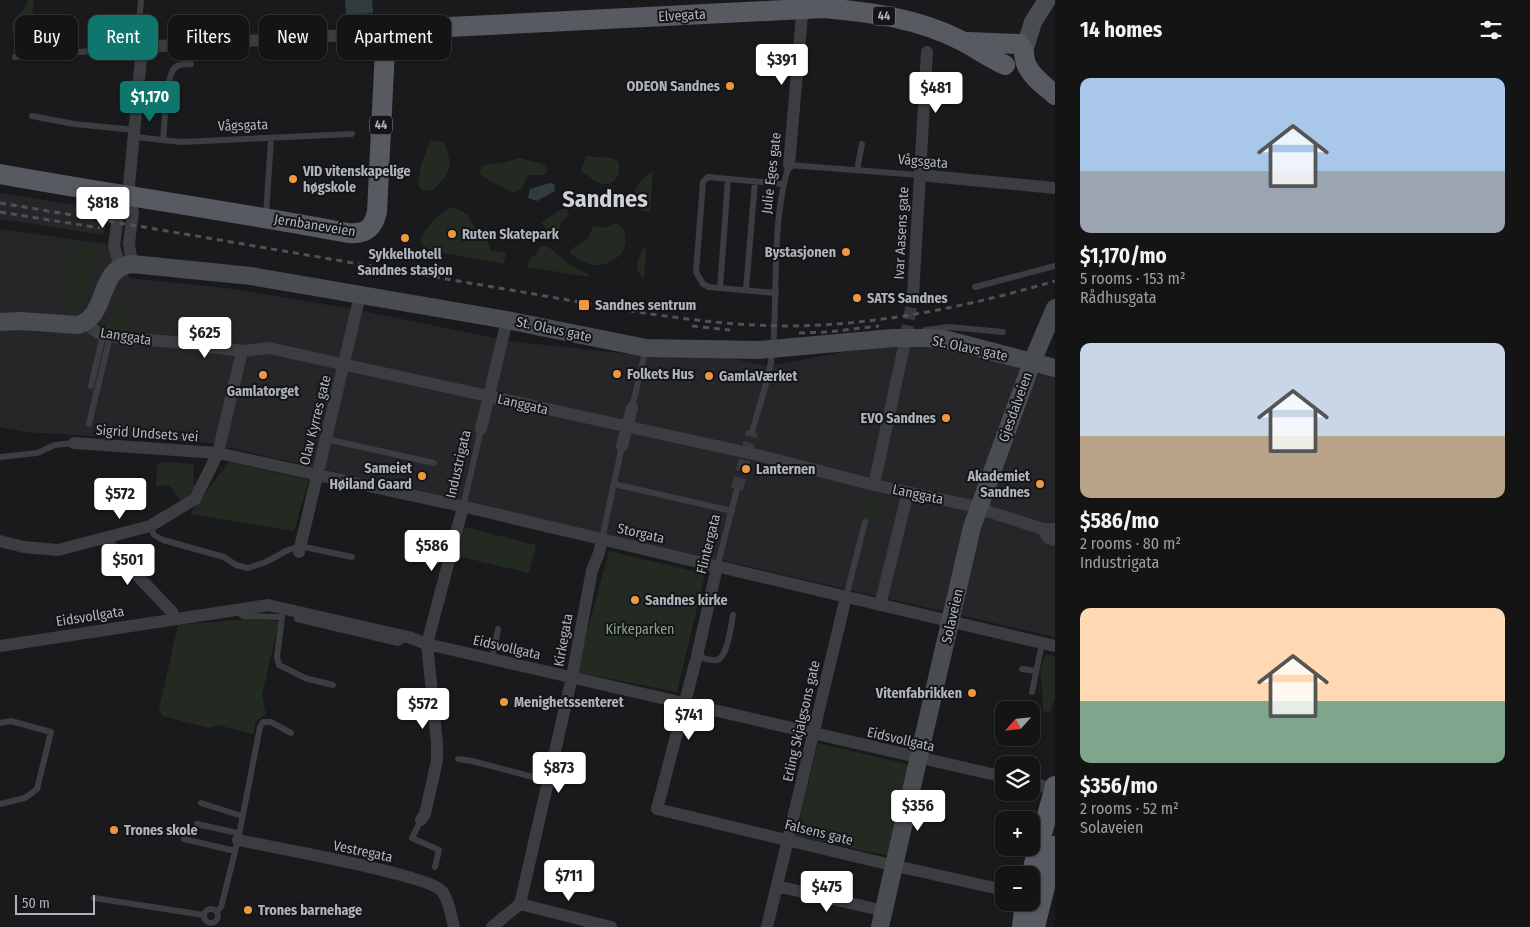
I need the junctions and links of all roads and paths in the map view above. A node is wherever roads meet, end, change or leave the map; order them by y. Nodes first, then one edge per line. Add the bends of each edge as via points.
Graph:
1 (140, 0) edge
2 (1049, 2) edge
3 (803, 5) edge
4 (139, 15) edge
5 (517, 23) joint
6 (337, 36) edge
7 (158, 46) edge
8 (927, 52) dead end
9 (1014, 57) junction
10 (141, 60) edge
11 (191, 64) dead end
12 (1055, 94) edge
13 (1055, 109) edge
14 (32, 116) dead end
15 (135, 133) junction
16 (352, 134) dead end
17 (271, 139) junction
18 (163, 140) junction
19 (862, 144) dead end
20 (789, 165) junction
21 (857, 170) junction
22 (0, 174) edge
23 (919, 176) junction
24 (728, 179) junction
25 (755, 181) junction
26 (783, 184) junction
27 (1055, 188) edge
28 (128, 196) junction
29 (265, 218) junction
30 (126, 265) junction
31 (1055, 266) edge
32 (974, 286) dead end
33 (720, 288) junction
34 (746, 290) junction
35 (776, 293) junction
36 (360, 295) junction
37 (913, 296) tunnel mouth
38 (1055, 308) edge
39 (507, 320) junction
40 (0, 322) edge
41 (85, 322) junction
42 (1003, 332) dead end
43 (106, 336) junction
44 (914, 337) junction
45 (646, 348) junction
46 (773, 350) junction
47 (242, 351) junction
48 (1032, 362) junction
49 (344, 365) junction
50 (1055, 368) edge
51 (91, 386) dead end
52 (489, 397) junction
53 (632, 408) joint
54 (88, 424) dead end
55 (628, 427) junction
56 (481, 429) joint
57 (752, 432) tunnel mouth
58 (326, 440) junction
59 (74, 443) joint
60 (622, 446) joint
61 (218, 453) junction
62 (0, 457) edge
63 (434, 463) dead end
64 (317, 474) junction
65 (614, 484) junction
66 (874, 485) junction
67 (737, 489) tunnel mouth
68 (908, 492) junction
69 (463, 507) junction
70 (979, 508) junction
71 (732, 511) junction
72 (865, 522) dead end
73 (150, 526) junction
74 (1049, 529) edge
75 (106, 539) junction
76 (602, 539) junction
77 (1055, 540) edge
78 (0, 541) edge
79 (300, 549) junction
80 (352, 557) dead end
81 (717, 567) junction
82 (846, 597) junction
83 (880, 605) junction
84 (235, 609) junction
85 (734, 615) dead end
86 (175, 618) junction
87 (297, 619) dead end
88 (951, 622) junction
89 (498, 629) dead end
90 (408, 638) junction
91 (427, 644) junction
92 (1049, 644) edge
93 (0, 646) edge
94 (697, 656) junction
95 (492, 659) junction
96 (1022, 669) dead end
97 (1036, 671) junction
98 (572, 677) junction
99 (333, 685) dead end
100 (1032, 692) dead end
101 (685, 704) junction
102 (0, 723) edge
103 (291, 733) dead end
104 (813, 733) junction
105 (458, 759) dead end
106 (919, 759) junction
107 (995, 775) edge
108 (548, 781) junction
109 (1040, 785) edge
110 (1055, 788) edge
111 (200, 803) dead end
112 (0, 804) edge
113 (658, 809) joint
114 (242, 816) junction
115 (421, 820) joint
116 (197, 824) dead end
117 (184, 839) dead end
118 (789, 840) junction
119 (237, 841) junction
120 (1055, 846) edge
121 (894, 866) junction
122 (1033, 866) edge
123 (435, 867) dead end
124 (777, 886) junction
125 (995, 888) edge
126 (94, 898) dead end
127 (520, 904) junction
128 (217, 911) junction
129 (1025, 911) edge
130 (204, 914) junction
131 (882, 919) edge
132 (211, 926) edge
133 (454, 927) edge
134 (492, 927) edge
135 (611, 927) edge
136 (767, 927) edge
137 (1022, 927) edge
138 (1035, 927) edge

1 - 4 lane
2 - 9 street
3 - 5 main road, Elvegata / 44
3 - 9 main road, Elvegata / 44 via 898,18 962,41 984,44
3 - 20 street, Julie Eges gate
5 - 29 main road, Jernbaneveien / 44 via 429,28 401,33 389,42 383,60 377,212 369,230 350,233
6 - 7 street
8 - 23 street, Ivar Aasens gate
9 - 12 main road
9 - 13 main road
10 - 15 street
11 - 18 lane via 179,65 174,70
14 - 15 lane, Vågsgata
15 - 18 lane, Vågsgata
15 - 28 street
16 - 17 lane, Vågsgata
17 - 18 lane, Vågsgata
17 - 29 lane
19 - 21 lane
20 - 21 lane, Vågsgata
20 - 26 lane, Julie Eges gate
21 - 23 lane, Vågsgata
22 - 28 main road, Jernbaneveien / 44
23 - 27 street, Vågsgata
23 - 37 street, Ivar Aasens gate
24 - 25 lane
24 - 33 lane
24 - 33 lane via 708,177 703,182 696,272 703,284
25 - 26 lane
25 - 34 lane
26 - 35 lane, Julie Eges gate
28 - 29 main road, Jernbaneveien / 44
28 - 30 street via 133,212
30 - 36 street, St. Olavs gate via 251,276
30 - 41 street via 111,274 102,298
31 - 32 lane
33 - 34 lane
34 - 35 lane
35 - 46 lane, Julie Eges gate
36 - 39 street, St. Olavs gate
36 - 49 street, Olav Kyrres gate
38 - 48 street, Gjesdalveien
39 - 45 street, St. Olavs gate
39 - 52 street, Industrigata
40 - 41 street, Langgata via 78,325
41 - 43 street, Langgata
42 - 44 lane via 949,327 924,330
43 - 47 street, Langgata
43 - 51 lane
43 - 54 lane
44 - 46 street, St. Olavs gate
44 - 48 street, St. Olavs gate via 944,339
44 - 66 street
45 - 46 street, St. Olavs gate
45 - 53 lane, Kirkegata
46 - 57 lane
47 - 49 street, Langgata via 269,348
47 - 61 street
48 - 50 street, St. Olavs gate
48 - 70 street, Gjesdalveien
49 - 52 street, Langgata
49 - 58 street, Olav Kyrres gate
52 - 55 street, Langgata
52 - 56 street, Industrigata
53 - 55 street, Kirkegata
55 - 60 street, Kirkegata
55 - 66 street, Langgata
56 - 69 lane, Industrigata
58 - 63 lane
58 - 64 street, Olav Kyrres gate
59 - 61 street, Sigrid Undsets vei
59 - 62 lane via 55,445 31,454
60 - 65 lane, Kirkegata
61 - 64 street, Storgata
61 - 73 street via 195,499
64 - 69 street, Storgata
64 - 79 street, Olav Kyrres gate
65 - 71 lane
65 - 76 lane, Kirkegata
66 - 68 street, Langgata
67 - 71 lane, Flintergata
68 - 70 street, Langgata
68 - 83 street
69 - 76 street, Storgata
69 - 91 street, Industrigata
70 - 74 street, Langgata
70 - 88 street, Solaveien
71 - 81 lane, Flintergata
72 - 82 lane, Erling Skjalgsons gate
73 - 75 street
73 - 79 lane via 154,535 163,540 224,556 236,565 248,568
74 - 77 street, Langgata via 1048,538
75 - 78 street via 58,550
75 - 86 street
76 - 81 street, Storgata
76 - 98 street, Kirkegata via 592,570
79 - 80 lane
81 - 82 street, Storgata
81 - 94 street, Flintergata
82 - 83 street, Storgata
82 - 104 street, Erling Skjalgsons gate
83 - 88 street, Storgata
84 - 86 street, Eidsvollgata
84 - 90 street, Eidsvollgata via 268,605 288,608
84 - 99 lane via 243,616 282,617 279,665 305,678
85 - 94 lane via 725,654 720,660
86 - 93 street, Eidsvollgata
87 - 90 lane via 398,643
88 - 92 street, Storgata
88 - 106 street, Solaveien
89 - 95 lane
90 - 91 street, Eidsvollgata
91 - 95 street, Eidsvollgata
91 - 115 street, Industrigata via 437,761
92 - 97 lane
94 - 101 street, Flintergata
95 - 98 street, Eidsvollgata
96 - 97 lane
97 - 100 lane
98 - 101 street, Eidsvollgata
98 - 108 street, Kirkegata
101 - 104 street, Eidsvollgata
101 - 113 street, Flintergata
102 - 112 lane via 11,721 51,732 37,790 25,798
103 - 114 lane via 271,722 263,722 260,727
104 - 106 street, Eidsvollgata
104 - 118 street, Erling Skjalgsons gate
105 - 108 lane
106 - 107 street, Eidsvollgata
106 - 121 street, Solaveien
108 - 127 street, Kirkegata
109 - 110 street
110 - 122 main road
111 - 114 lane
113 - 118 street, Falsens gate
114 - 119 lane
115 - 123 lane via 412,838 439,850
116 - 119 lane
117 - 119 lane
118 - 121 street, Falsens gate
118 - 124 street, Erling Skjalgsons gate
119 - 128 lane via 221,908
119 - 133 street, Vestregata via 432,884 446,898
120 - 138 main road
121 - 125 street, Falsens gate
121 - 131 street, Solaveien
124 - 131 street
124 - 136 street, Erling Skjalgsons gate
126 - 130 lane
127 - 134 street
127 - 135 street
128 - 130 lane via 210,909
128 - 132 lane via 218,919
129 - 137 main road
130 - 132 lane via 204,919

